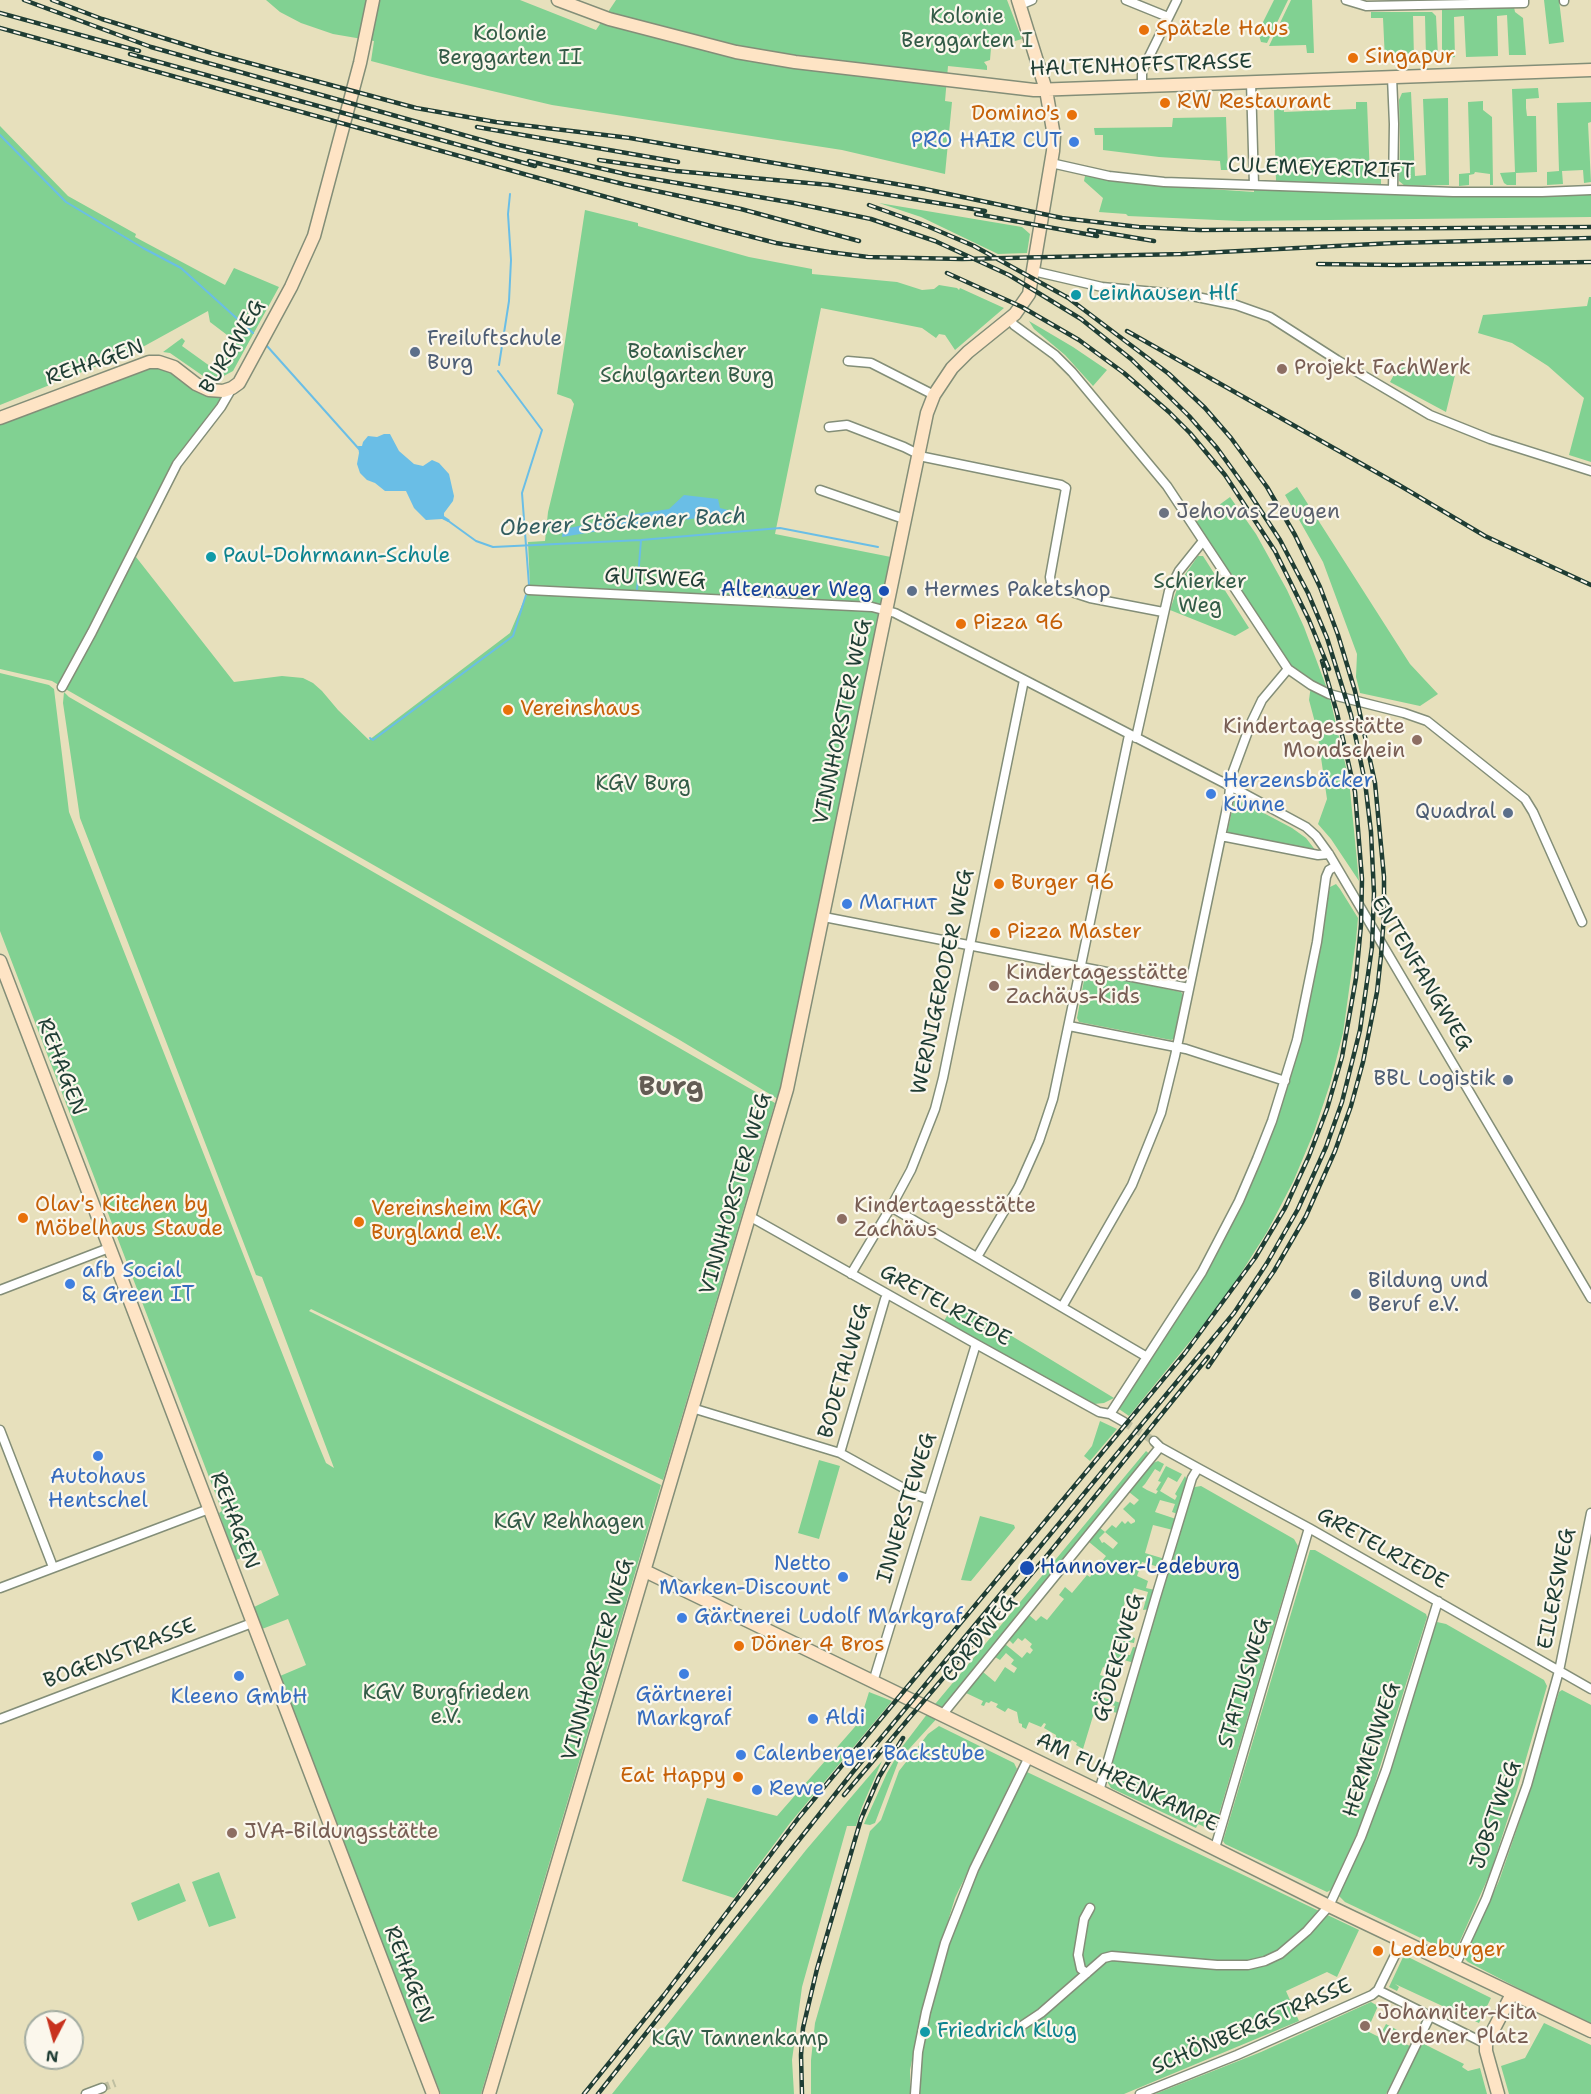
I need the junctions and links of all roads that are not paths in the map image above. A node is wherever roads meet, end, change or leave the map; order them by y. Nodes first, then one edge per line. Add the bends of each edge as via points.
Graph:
1 (372, 0) edge
2 (558, 0) edge
3 (1126, 0) edge
4 (1177, 0) edge
5 (1346, 0) edge
6 (1524, 0) edge
7 (1023, 2) edge
8 (1168, 17) junction
9 (1591, 70) edge
10 (1392, 77) junction
11 (1251, 82) junction
12 (1142, 86) junction
13 (1046, 90) junction
14 (1050, 163) junction
15 (1254, 185) junction
16 (1393, 190) junction
17 (1591, 190) edge
18 (1033, 271) junction
19 (1009, 318) junction
20 (848, 361) dead end
21 (232, 388) junction
22 (934, 394) junction
23 (0, 418) edge
24 (829, 427) dead end
25 (918, 454) junction
26 (1591, 471) edge
27 (820, 490) dead end
28 (904, 519) junction
29 (1203, 541) junction
30 (529, 590) dead end
31 (886, 611) junction
32 (1163, 612) junction
33 (1288, 669) junction
34 (1024, 680) junction
35 (62, 687) dead end
36 (1133, 736) junction
37 (1230, 786) junction
38 (1221, 836) junction
39 (1329, 854) junction
40 (1336, 866) junction
41 (824, 917) junction
42 (1582, 922) dead end
43 (970, 944) junction
44 (0, 961) edge
45 (1081, 966) junction
46 (1189, 988) junction
47 (1069, 1026) junction
48 (1177, 1047) junction
49 (1285, 1081) junction
50 (891, 1207) junction
51 (749, 1216) junction
52 (109, 1248) junction
53 (977, 1257) junction
54 (851, 1274) junction
55 (0, 1290) edge
56 (1591, 1298) edge
57 (885, 1299) dead end
58 (1062, 1307) junction
59 (976, 1344) junction
60 (1147, 1357) junction
61 (692, 1408) junction
62 (1110, 1414) junction
63 (1124, 1422) tunnel mouth
64 (0, 1430) edge
65 (1157, 1444) joint
66 (840, 1453) junction
67 (1198, 1468) junction
68 (928, 1499) junction
69 (208, 1509) junction
70 (1591, 1513) edge
71 (1309, 1528) junction
72 (53, 1567) junction
73 (645, 1570) junction
74 (0, 1588) edge
75 (1438, 1601) junction
76 (252, 1623) junction
77 (1559, 1671) junction
78 (873, 1682) junction
79 (1591, 1689) edge
80 (942, 1715) junction
81 (0, 1719) edge
82 (1029, 1757) junction
83 (1099, 1791) junction
84 (1215, 1848) junction
85 (1329, 1906) junction
86 (1090, 1908) dead end
87 (1401, 1941) junction
88 (1455, 1966) junction
89 (1086, 1973) junction
90 (1378, 1990) junction
91 (1512, 1994) junction
92 (1430, 2016) junction
93 (1591, 2031) edge
94 (1011, 2033) dead end
95 (1486, 2044) junction
96 (102, 2088) dead end
97 (86, 2094) edge
98 (433, 2094) edge
99 (489, 2094) edge
100 (915, 2094) edge
101 (1140, 2094) edge
102 (1392, 2094) edge
103 (1498, 2094) edge

1 - 21 street, BURGWEG via 360,63 314,236 270,326
2 - 13 street, HALTENHOFFSTRASSE via 609,20 736,52 879,73
3 - 8 street
4 - 8 street
5 - 6 street via 1366,6
7 - 13 street, VINNHORSTER WEG
8 - 12 street via 1142,71
9 - 10 street, HALTENHOFFSTRASSE
10 - 11 street, HALTENHOFFSTRASSE
10 - 16 street
11 - 12 street, HALTENHOFFSTRASSE
11 - 15 street
12 - 13 street, HALTENHOFFSTRASSE
13 - 14 street, VINNHORSTER WEG via 1054,136
14 - 15 street, CULEMEYERTRIFT via 1138,180
14 - 18 street, VINNHORSTER WEG
15 - 16 street, CULEMEYERTRIFT
16 - 17 street, CULEMEYERTRIFT
18 - 19 street, VINNHORSTER WEG via 1029,294
18 - 26 street via 1102,287 1187,295 1270,317 1430,415
19 - 22 street, VINNHORSTER WEG via 960,359
19 - 29 street via 1072,372 1167,486
20 - 22 street via 871,363
21 - 23 street, REHAGEN via 217,392 204,389 174,368 149,362
21 - 35 street, BURGWEG via 177,464
22 - 25 street, VINNHORSTER WEG
24 - 25 street via 847,425
25 - 28 street, VINNHORSTER WEG
25 - 32 street via 1066,488 1051,583 1090,598
27 - 28 street
28 - 31 street, VINNHORSTER WEG
29 - 32 street via 1179,571
29 - 33 street
30 - 31 street, GUTSWEG via 872,607
31 - 34 street
31 - 41 street, VINNHORSTER WEG
32 - 36 street
33 - 37 street via 1262,700
33 - 42 street via 1329,694 1427,722 1525,799
34 - 36 street
34 - 43 street, WERNIGERODER WEG
36 - 37 street
36 - 45 street
37 - 38 street
37 - 39 street, ENTENFANGWEG via 1306,827
38 - 39 street
38 - 46 street
39 - 40 street, ENTENFANGWEG
40 - 49 street via 1326,877 1308,995
40 - 56 street, ENTENFANGWEG
41 - 43 street
41 - 51 street, VINNHORSTER WEG via 787,1089
43 - 45 street
43 - 50 street, WERNIGERODER WEG via 935,1109 911,1170
44 - 52 street, REHAGEN
45 - 46 street
45 - 47 street
46 - 48 street
47 - 48 street
47 - 53 street via 1056,1088 1039,1141 1019,1186
48 - 49 street
48 - 58 street via 1161,1113 1143,1160
49 - 60 street via 1257,1159 1223,1232
50 - 53 street
50 - 54 street, WERNIGERODER WEG
51 - 54 street, GRETELRIEDE
51 - 61 street, VINNHORSTER WEG
52 - 55 street
52 - 69 street, REHAGEN
53 - 58 street
54 - 59 street, GRETELRIEDE
57 - 66 street, BODETALWEG
58 - 60 street
59 - 62 street, GRETELRIEDE via 1099,1412
59 - 68 street, INNERSTEWEG
60 - 62 street
61 - 66 street
61 - 73 street, VINNHORSTER WEG
62 - 63 street, GRETELRIEDE
64 - 72 street
65 - 67 street, GRETELRIEDE
65 - 80 street, CORDWEG
66 - 68 street
67 - 71 street, GRETELRIEDE
67 - 83 street, GÖDEKEWEG
68 - 78 street, INNERSTEWEG
69 - 72 street
69 - 76 street, REHAGEN
70 - 77 street, EILERSWEG
71 - 75 street, GRETELRIEDE
71 - 84 street, STATIUSWEG
72 - 74 street
73 - 78 street, AM FUHRENKAMPE
73 - 99 street, VINNHORSTER WEG
75 - 77 street, GRETELRIEDE
75 - 85 street, HERMENWEG via 1376,1798
76 - 81 street, BOGENSTRASSE
76 - 98 street, REHAGEN
77 - 79 street, GRETELRIEDE
77 - 88 street, JOBSTWEG via 1527,1785 1486,1899
78 - 80 street, AM FUHRENKAMPE
80 - 82 street, AM FUHRENKAMPE
82 - 83 street, AM FUHRENKAMPE
82 - 100 street via 974,1869 945,1943 918,2052
83 - 84 street, AM FUHRENKAMPE
84 - 85 street, AM FUHRENKAMPE
85 - 87 street, AM FUHRENKAMPE
85 - 89 street, HERMENWEG via 1292,1945 1265,1961 1235,1966 1112,1956
86 - 89 street via 1084,1919 1078,1955
87 - 88 street, AM FUHRENKAMPE
87 - 90 street
88 - 91 street, AM FUHRENKAMPE
89 - 94 street, HERMENWEG via 1041,2013
90 - 92 street
90 - 101 street, SCHÖNBERGSTRASSE via 1237,2055
91 - 93 street, AM FUHRENKAMPE
91 - 95 street
92 - 95 street
92 - 102 street
95 - 103 street
96 - 97 street

